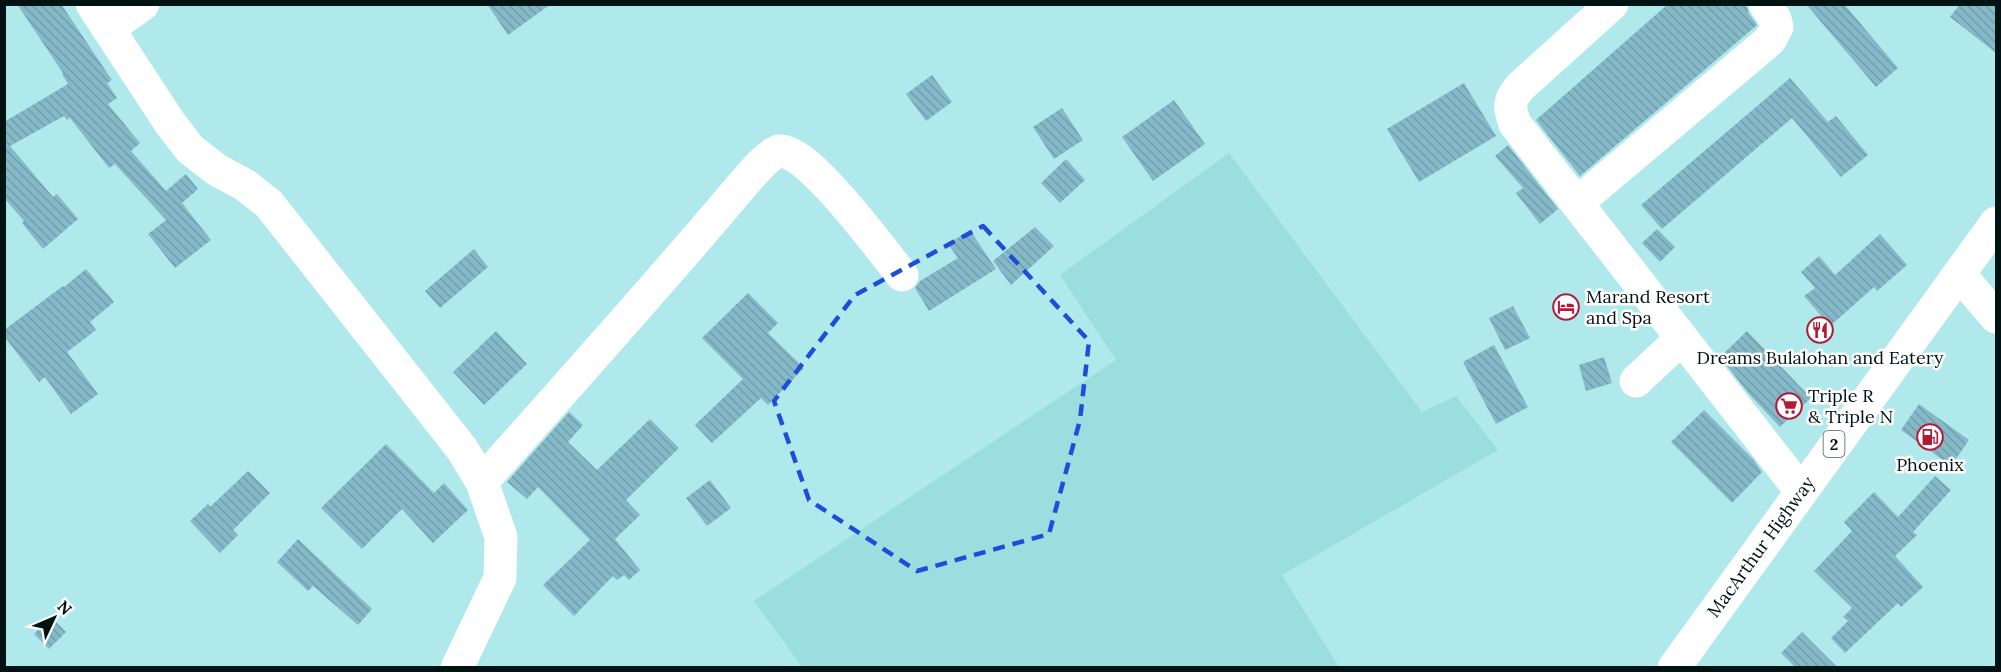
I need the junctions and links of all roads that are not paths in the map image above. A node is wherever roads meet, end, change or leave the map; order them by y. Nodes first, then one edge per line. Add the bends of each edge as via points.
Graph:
1 (143, 4) edge
2 (1612, 4) edge
3 (1765, 4) edge
4 (100, 17) edge
5 (1577, 203) junction
6 (1996, 223) edge
7 (1959, 274) junction
8 (902, 275) dead end
9 (1996, 317) edge
10 (1682, 338) junction
11 (1636, 381) dead end
12 (482, 482) junction
13 (1801, 491) junction
14 (457, 668) edge
15 (1674, 668) edge

1 - 4 main road
2 - 5 main road via 1520,87 1509,105 1515,124
3 - 5 main road via 1776,19 1775,34 1770,40
4 - 12 main road via 190,149 269,204 462,449
5 - 10 main road
6 - 7 main road, MacArthur Highway / 2
7 - 9 main road
7 - 13 main road, MacArthur Highway / 2
8 - 12 main road via 811,168 784,152 773,153
10 - 11 main road
10 - 13 main road
12 - 14 main road via 501,537 500,578
13 - 15 main road, MacArthur Highway / 2

